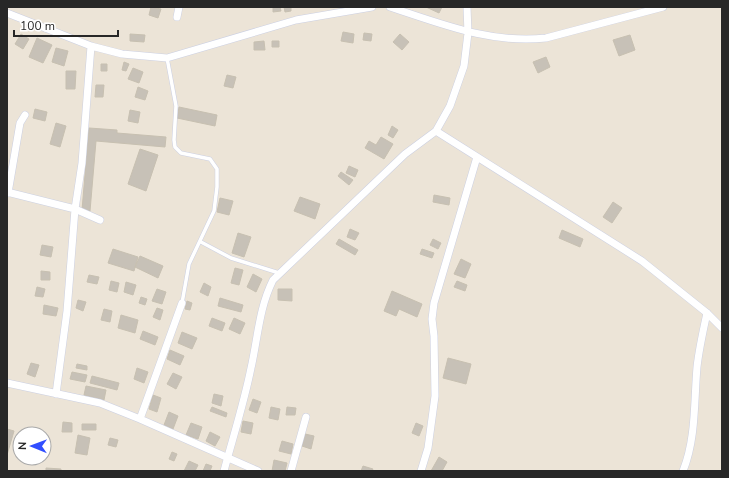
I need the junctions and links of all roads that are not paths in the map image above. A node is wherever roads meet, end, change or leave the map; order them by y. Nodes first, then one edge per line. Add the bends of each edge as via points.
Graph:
1 (179, 7) edge
2 (372, 7) edge
3 (390, 7) edge
4 (467, 7) edge
5 (663, 7) edge
6 (7, 13) edge
7 (177, 17) dead end
8 (468, 33) junction
9 (91, 46) junction
10 (167, 58) junction
11 (25, 115) dead end
12 (436, 131) junction
13 (477, 157) junction
14 (7, 193) edge
15 (75, 209) junction
16 (100, 220) dead end
17 (201, 242) junction
18 (279, 273) junction
19 (182, 303) joint
20 (707, 313) junction
21 (722, 328) edge
22 (7, 383) edge
23 (56, 394) junction
24 (306, 417) dead end
25 (140, 418) junction
26 (227, 458) junction
27 (224, 471) edge
28 (258, 471) edge
29 (291, 471) edge
30 (421, 471) edge
31 (683, 471) edge

1 - 7 street
2 - 10 street via 296,20
3 - 8 street
4 - 8 street
5 - 8 street via 546,38 513,40
6 - 9 street
8 - 12 street via 464,66 450,106
9 - 10 street via 122,54
9 - 15 street via 82,163
10 - 17 lane via 176,106 176,147 181,153 210,159 217,169 214,211
11 - 14 street via 20,123
12 - 13 street
12 - 18 street via 405,154
13 - 20 street via 642,261
13 - 30 street via 434,302 434,396 428,448
14 - 15 street
15 - 16 street
15 - 23 street via 67,311
17 - 18 lane via 231,258
17 - 19 lane via 190,264
18 - 26 street via 265,296 251,368
19 - 25 street
20 - 21 street
20 - 31 street via 697,366 688,459
22 - 23 street
23 - 25 street via 100,403
24 - 29 street
25 - 26 street
26 - 27 street
26 - 28 street

